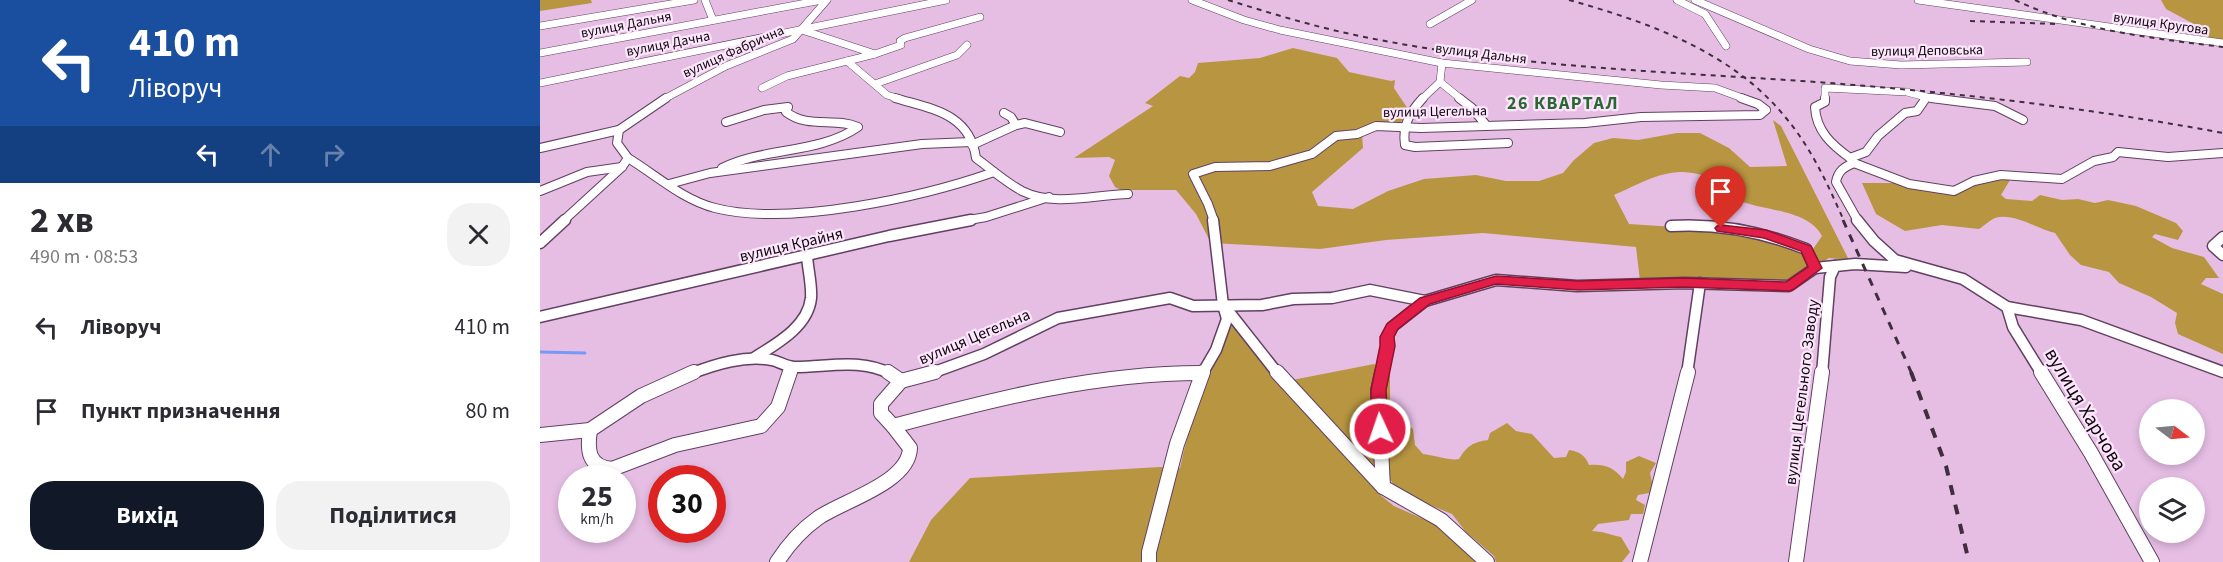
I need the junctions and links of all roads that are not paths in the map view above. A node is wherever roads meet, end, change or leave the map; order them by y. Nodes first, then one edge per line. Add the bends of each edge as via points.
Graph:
1 (694, 0) edge
2 (705, 0) edge
3 (824, 0) edge
4 (927, 0) edge
5 (946, 0) edge
6 (954, 0) edge
7 (1192, 0) edge
8 (1472, 0) edge
9 (1677, 0) edge
10 (1695, 0) edge
11 (1918, 0) edge
12 (980, 17) dead end
13 (713, 20) junction
14 (1430, 24) dead end
15 (540, 26) edge
16 (802, 30) junction
17 (2223, 43) edge
18 (967, 45) dead end
19 (1726, 46) dead end
20 (540, 53) edge
21 (875, 54) junction
22 (847, 61) junction
23 (2027, 62) dead end
24 (1443, 63) junction
25 (1440, 82) junction
26 (540, 83) edge
27 (875, 84) junction
28 (762, 88) dead end
29 (1926, 97) junction
30 (1766, 112) joint
31 (1004, 113) dead end
32 (2024, 120) dead end
33 (726, 122) dead end
34 (1016, 125) junction
35 (1486, 125) junction
36 (1403, 127) junction
37 (619, 130) junction
38 (1060, 132) dead end
39 (1508, 143) dead end
40 (972, 144) junction
41 (540, 148) edge
42 (2223, 153) edge
43 (1852, 160) junction
44 (625, 162) junction
45 (994, 172) junction
46 (710, 173) junction
47 (669, 184) junction
48 (540, 191) edge
49 (1128, 194) dead end
50 (1048, 197) junction
51 (1671, 226) dead end
52 (2223, 237) edge
53 (540, 243) edge
54 (2223, 255) edge
55 (807, 256) junction
56 (1835, 266) junction
57 (1910, 266) junction
58 (1815, 268) junction
59 (1700, 283) junction
60 (1425, 301) junction
61 (1223, 305) junction
62 (2007, 307) junction
63 (540, 317) edge
64 (754, 358) junction
65 (791, 367) junction
66 (2223, 372) edge
67 (1202, 373) junction
68 (901, 381) junction
69 (892, 426) junction
70 (590, 430) junction
71 (540, 435) edge
72 (1383, 487) junction
73 (777, 562) edge
74 (1149, 562) edge
75 (1487, 562) edge
76 (1640, 562) edge
77 (1796, 562) edge
78 (2152, 562) edge

1 - 15 street
2 - 13 street
3 - 13 street, вулиця Дальня
3 - 16 street, вулиця Фабрична
4 - 5 street
5 - 6 street
5 - 16 street, вулиця Дачна
7 - 24 street, вулиця Дальня via 1280,30
8 - 14 street
9 - 19 street via 1705,14
10 - 23 street, вулиця Деповська via 1850,61 1890,65
11 - 17 street, вулиця Кругова
12 - 21 street via 905,38 901,45
13 - 20 street, вулиця Дальня
16 - 21 street, вулиця Дачна
16 - 26 street, вулиця Дачна
16 - 37 street, вулиця Фабрична via 786,43 701,78
18 - 27 street via 957,55
21 - 22 street
22 - 27 street
22 - 28 street via 787,76
24 - 25 street
24 - 30 street, вулиця Дальня via 1715,88 1758,104
25 - 35 street
25 - 36 street via 1412,110
27 - 40 street via 887,95 949,115 960,122
29 - 32 street via 1995,106
29 - 43 street via 1917,111 1905,113 1866,152
29 - 43 street via 1907,92 1825,88 1825,102 1815,107 1815,118 1825,137
30 - 35 street, вулиця Цегельна
31 - 34 street
33 - 46 street via 784,106 788,107 789,115 806,121 850,123 858,128 837,140 736,161
34 - 38 street via 1025,123
34 - 40 street
35 - 36 street, вулиця Цегельна
36 - 39 street via 1402,135 1409,147
36 - 61 street, вулиця Цегельна via 1371,127 1357,134 1336,136 1312,154 1270,166 1215,167 1193,174 1215,226
37 - 41 street
37 - 44 street via 617,143
40 - 45 street via 976,158
40 - 46 street via 922,144
42 - 43 street via 2168,158 2118,152 2062,179 2001,175 1974,181 1954,191 1909,184
43 - 57 street via 1837,175 1836,182 1880,248
44 - 47 street
44 - 48 street
44 - 53 street
45 - 47 street via 897,197 760,215 712,207
45 - 50 street via 1021,190
46 - 47 street
49 - 50 street
50 - 55 street, вулиця Крайня via 1009,212
51 - 58 street via 1737,230 1788,241 1806,249
52 - 54 street via 2213,246
55 - 63 street, вулиця Крайня
55 - 64 street via 811,301 806,313 783,340
56 - 57 street
56 - 58 street
56 - 77 street, вулиця Цегельного Заводу via 1830,276 1821,390
57 - 62 street via 1963,279
58 - 59 street via 1790,286
59 - 60 street via 1578,286 1496,280
59 - 76 street via 1684,388
60 - 61 street, вулиця Цегельна via 1370,290 1332,298
60 - 72 street via 1392,327 1387,337 1378,390
61 - 67 street via 1227,319 1216,350
61 - 68 street, вулиця Цегельна via 1193,306 1170,298 1068,316 984,354
61 - 72 street via 1277,372
62 - 66 street via 2080,320
62 - 78 street, вулиця Харчова via 2013,327
64 - 65 street via 781,361
64 - 70 street via 672,381 627,404
65 - 68 street via 871,366 892,372
65 - 70 street via 782,401 771,419 761,426 675,445 601,470 588,450
67 - 69 street via 1163,371 1083,381
67 - 74 street via 1178,444
68 - 69 street via 881,404 881,413
69 - 73 street via 911,450 901,469 855,500 825,514 794,539
70 - 71 street
72 - 75 street via 1433,515

